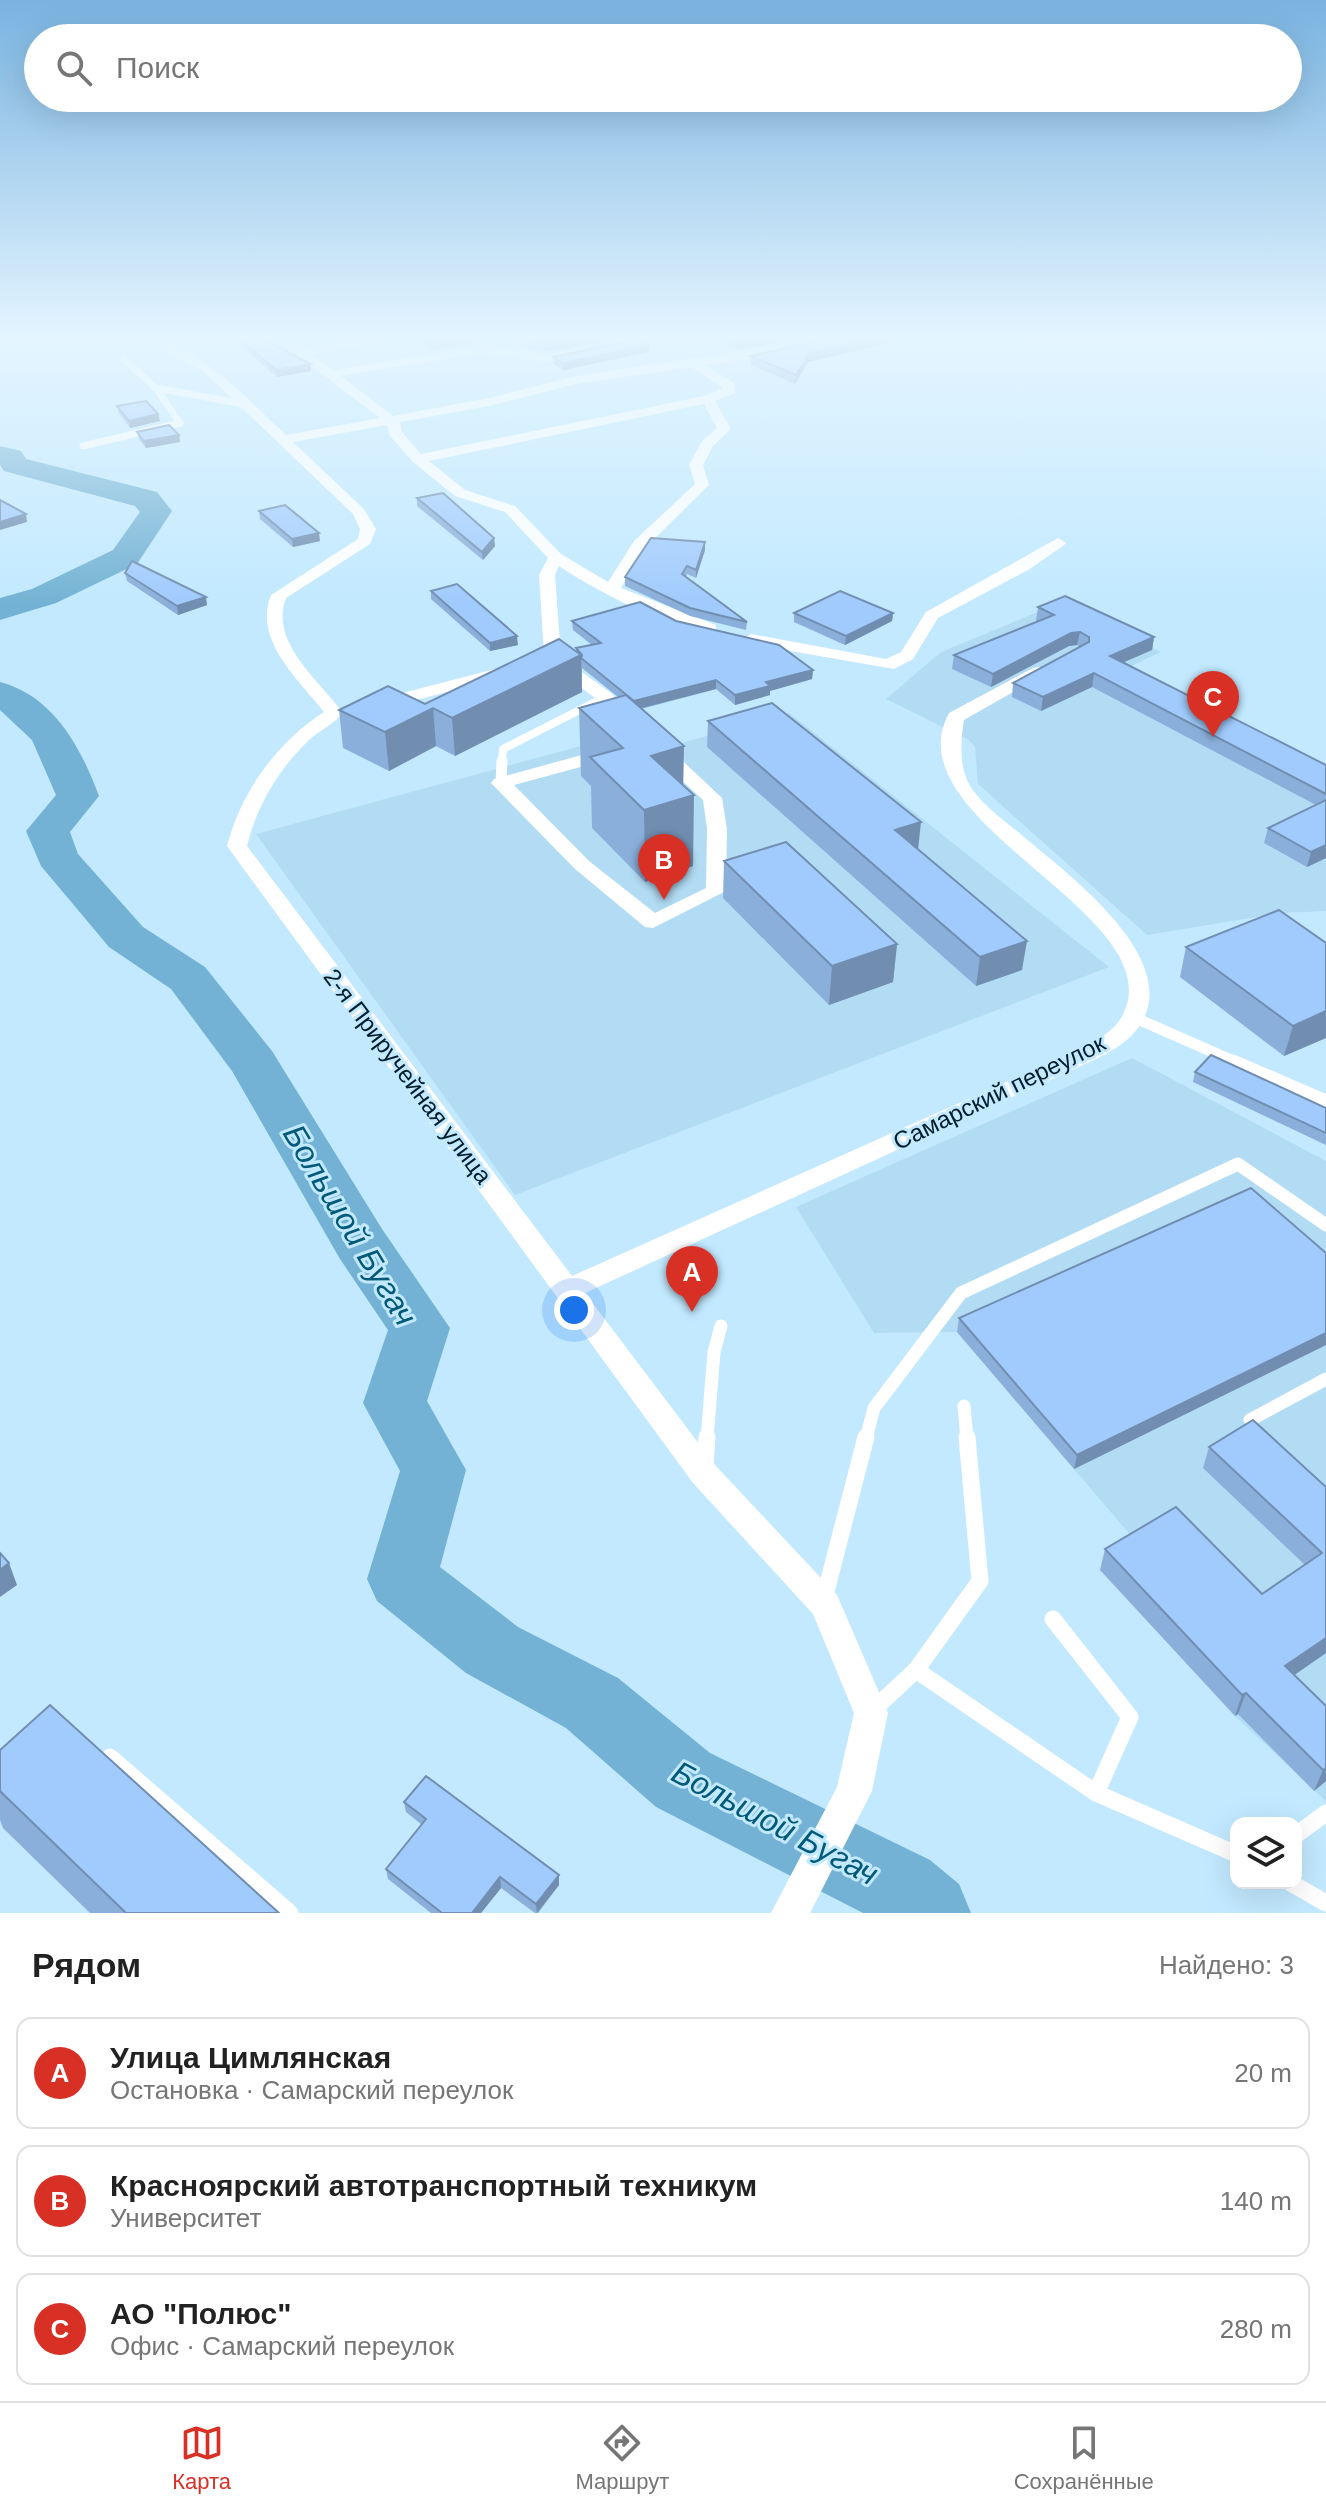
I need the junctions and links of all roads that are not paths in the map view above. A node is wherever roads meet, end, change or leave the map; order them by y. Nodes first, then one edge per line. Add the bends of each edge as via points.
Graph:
1 (166, 426) edge
2 (268, 426) edge
3 (367, 426) edge
4 (394, 426) edge
5 (576, 426) edge
6 (723, 426) edge
7 (282, 440) junction
8 (83, 446) dead end
9 (418, 459) junction
10 (1058, 543) dead end
11 (556, 557) junction
12 (613, 588) junction
13 (553, 658) junction
14 (1062, 660) edge
15 (605, 697) junction
16 (349, 710) junction
17 (621, 751) edge
18 (501, 783) junction
19 (1133, 1017) junction
20 (1326, 1101) edge
21 (1326, 1225) edge
22 (567, 1290) junction
23 (721, 1326) dead end
24 (1326, 1379) edge
25 (964, 1406) dead end
26 (1250, 1420) edge
27 (704, 1474) junction
28 (823, 1604) junction
29 (1053, 1619) dead end
30 (916, 1670) junction
31 (871, 1713) junction
32 (110, 1757) edge
33 (1096, 1793) junction
34 (1326, 1813) edge
35 (1302, 1831) edge
36 (1230, 1851) edge
37 (1302, 1889) edge
38 (1326, 1903) edge
39 (290, 1913) edge
40 (790, 1913) edge

1 - 8 lane
2 - 7 street
3 - 7 street
4 - 9 street
5 - 9 street
6 - 12 street via 696,465 702,485 632,552
7 - 16 street via 359,512 368,529 365,541 279,595 272,605 271,624 279,640
9 - 11 street via 460,493 510,509
10 - 12 street via 932,615 907,655 888,665 683,623
11 - 12 street
11 - 13 street via 547,575
13 - 15 street
13 - 16 street
14 - 19 street via 955,717 952,768 962,789 988,816 1101,915 1135,970 1140,991
15 - 18 lane via 503,749
15 - 18 street via 712,798 716,891 653,922 582,865
16 - 22 street, 2-я Приручейная улица via 311,725 251,802 240,823 237,846
17 - 18 street
19 - 20 lane
19 - 22 street, Самарский переулок via 1110,1041 1068,1063
21 - 28 lane via 1238,1164 961,1293 874,1408
22 - 27 street, 2-я Приручейная улица
23 - 27 lane
24 - 26 lane
25 - 30 lane via 980,1581
27 - 28 street, 2-я Приручейная улица
28 - 31 street, 2-я Приручейная улица
29 - 33 lane via 1130,1717
30 - 31 lane
30 - 33 lane
31 - 40 street via 854,1791
32 - 39 lane
33 - 36 lane
34 - 35 lane
37 - 38 lane

